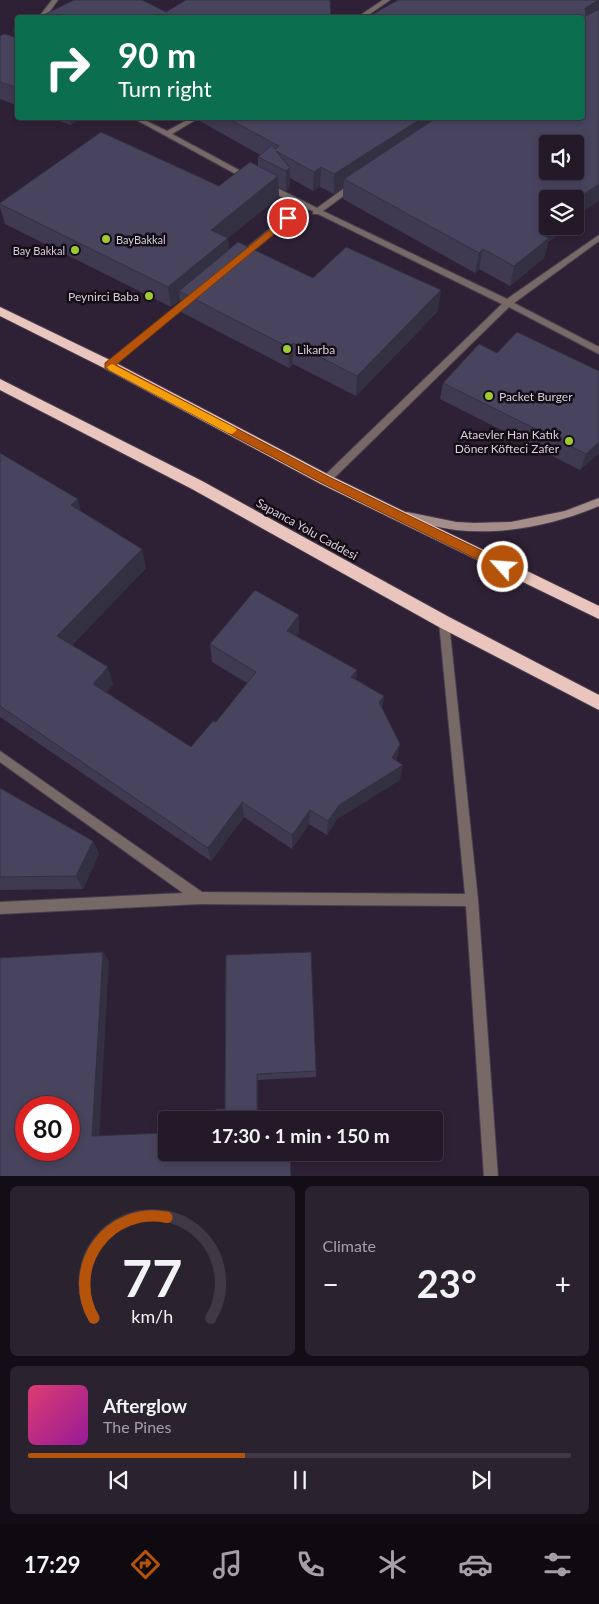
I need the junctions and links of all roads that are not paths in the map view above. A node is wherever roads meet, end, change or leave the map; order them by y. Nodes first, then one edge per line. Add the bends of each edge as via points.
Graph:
1 (55, 0) edge
2 (387, 0) edge
3 (43, 15) edge
4 (364, 15) edge
5 (140, 120) edge
6 (191, 120) edge
7 (167, 134) junction
8 (252, 179) edge
9 (261, 183) edge
10 (357, 184) edge
11 (303, 205) junction
12 (316, 212) junction
13 (599, 237) edge
14 (236, 261) edge
15 (198, 292) edge
16 (508, 303) junction
17 (0, 311) edge
18 (599, 352) edge
19 (109, 365) junction
20 (0, 384) edge
21 (326, 480) junction
22 (599, 502) edge
23 (396, 514) junction
24 (599, 613) edge
25 (444, 622) junction
26 (599, 702) edge
27 (0, 756) edge
28 (200, 898) junction
29 (472, 900) junction
30 (0, 908) edge
31 (491, 1176) edge

1 - 3 street
2 - 4 street
5 - 7 street
6 - 7 street
7 - 8 street
9 - 11 street
10 - 12 street
11 - 12 street
11 - 14 street
12 - 16 street
13 - 16 street
15 - 19 street
16 - 18 street
16 - 21 street
17 - 19 highway
19 - 21 highway
20 - 25 highway, Sapanca Yolu Caddesi via 197,486
21 - 23 highway
22 - 23 street via 544,521 498,526 457,526
23 - 24 highway
25 - 26 highway, Sapanca Yolu Caddesi
25 - 29 street
27 - 28 street
28 - 29 street
28 - 30 street
29 - 31 street

